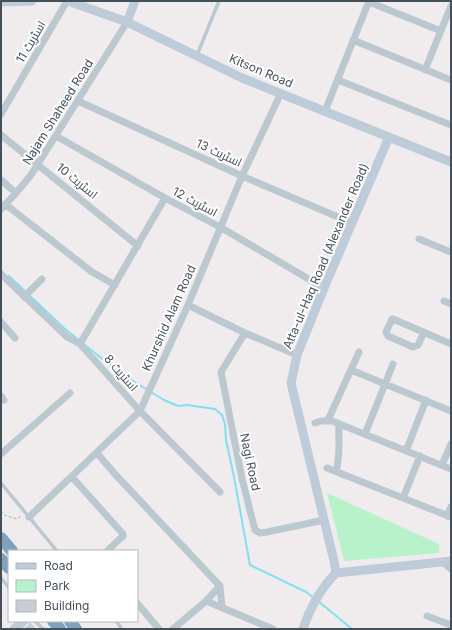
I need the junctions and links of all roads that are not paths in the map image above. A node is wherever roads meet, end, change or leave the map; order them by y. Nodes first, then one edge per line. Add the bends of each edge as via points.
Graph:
1 (11, 1) edge
2 (32, 1) edge
3 (68, 1) edge
4 (135, 1) edge
5 (219, 1) edge
6 (369, 1) edge
7 (1, 2) edge
8 (451, 6) edge
9 (127, 22) junction
10 (441, 31) junction
11 (354, 40) junction
12 (197, 56) junction
13 (425, 70) junction
14 (338, 80) junction
15 (451, 80) edge
16 (281, 93) junction
17 (78, 101) junction
18 (325, 111) junction
19 (1, 114) edge
20 (451, 125) edge
21 (1, 135) edge
22 (56, 136) junction
23 (389, 137) junction
24 (451, 162) edge
25 (38, 164) junction
26 (242, 176) junction
27 (1, 180) edge
28 (16, 193) junction
29 (165, 198) junction
30 (3, 206) edge
31 (352, 224) junction
32 (220, 227) junction
33 (419, 239) dead end
34 (138, 246) junction
35 (451, 252) edge
36 (1, 274) edge
37 (42, 279) dead end
38 (115, 285) junction
39 (324, 288) junction
40 (27, 294) junction
41 (444, 301) dead end
42 (451, 304) edge
43 (188, 306) junction
44 (1, 322) edge
45 (424, 332) junction
46 (245, 333) junction
47 (15, 338) dead end
48 (81, 342) junction
49 (451, 344) edge
50 (359, 352) dead end
51 (297, 355) junction
52 (393, 364) dead end
53 (350, 370) junction
54 (385, 384) junction
55 (70, 392) dead end
56 (426, 400) junction
57 (140, 411) junction
58 (451, 411) edge
59 (328, 420) junction
60 (315, 423) dead end
61 (339, 424) junction
62 (365, 434) junction
63 (451, 444) edge
64 (406, 451) junction
65 (97, 453) junction
66 (1, 454) edge
67 (420, 456) junction
68 (442, 465) junction
69 (327, 468) dead end
70 (451, 469) edge
71 (336, 472) junction
72 (72, 477) junction
73 (1, 483) edge
74 (220, 492) dead end
75 (403, 498) junction
76 (451, 508) edge
77 (27, 515) junction
78 (449, 517) edge
79 (324, 520) junction
80 (1, 538) edge
81 (11, 550) edge
82 (56, 550) edge
83 (108, 550) edge
84 (449, 564) edge
85 (336, 573) junction
86 (1, 578) edge
87 (220, 586) junction
88 (8, 587) edge
89 (206, 601) junction
90 (138, 604) edge
91 (222, 608) junction
92 (427, 616) dead end
93 (23, 622) edge
94 (451, 624) edge
95 (14, 629) edge
96 (159, 629) edge
97 (173, 629) edge
98 (273, 629) edge
99 (303, 629) edge

1 - 2 street
1 - 7 street
3 - 9 street, Kitson Road
3 - 19 street, اسٹریٹ 11
4 - 9 street
5 - 12 lane
6 - 10 street
6 - 11 street
8 - 10 street
9 - 12 street, Kitson Road
9 - 17 street, Najam Shaheed Road
10 - 13 street
11 - 13 street
11 - 14 street
12 - 16 street, Kitson Road
13 - 15 street
14 - 18 street
14 - 20 street
16 - 18 street, Kitson Road
16 - 26 street, Khurshid Alam Road
17 - 22 street, Najam Shaheed Road
17 - 26 street, اسٹریٹ 13
18 - 23 street, Kitson Road
21 - 25 street, اسٹریٹ 10
22 - 25 street, Najam Shaheed Road
22 - 29 street, اسٹریٹ 12
23 - 24 street, Kitson Road
23 - 31 street, Atta-ul-Haq Road (Alexander Road)
25 - 28 street, Najam Shaheed Road
25 - 34 street, اسٹریٹ 10
26 - 31 street, اسٹریٹ 13
26 - 32 street, Khurshid Alam Road
27 - 28 street
28 - 30 street, Najam Shaheed Road
29 - 32 street, اسٹریٹ 12
29 - 34 street
30 - 38 street via 92,272
31 - 39 street, Atta-ul-Haq Road (Alexander Road)
32 - 39 street, اسٹریٹ 12
32 - 43 street, Khurshid Alam Road
33 - 35 street
34 - 38 street
36 - 40 street, اسٹریٹ 8
37 - 40 street
38 - 48 street
39 - 51 street, Atta-ul-Haq Road (Alexander Road)
40 - 48 street, اسٹریٹ 8 via 67,337
41 - 42 street
43 - 46 street
43 - 57 street, Khurshid Alam Road
44 - 47 street
45 - 45 street via 418,345 413,347 388,336 386,332 392,319
45 - 49 street
46 - 51 street
46 - 79 street, Nagi Road via 221,372 255,530 260,533 267,532
48 - 57 street, اسٹریٹ 8
50 - 53 street
51 - 79 street, Atta-ul-Haq Road (Alexander Road) via 291,383
52 - 54 street
53 - 54 street
53 - 59 street
54 - 56 street
54 - 62 street
55 - 66 street
56 - 58 street
56 - 64 street
57 - 65 street, Khurshid Alam Road
57 - 74 street, اسٹریٹ 8
59 - 60 street
59 - 61 street
61 - 62 street
61 - 71 street via 340,446
62 - 64 street
63 - 68 street
64 - 67 street
65 - 72 street, Khurshid Alam Road
65 - 87 street
67 - 68 street
67 - 75 street
68 - 70 street
69 - 71 street
71 - 75 street
72 - 77 street, Khurshid Alam Road
72 - 83 street via 123,534
73 - 77 lane
75 - 78 street
76 - 78 street
77 - 82 lane
79 - 85 street, Atta-ul-Haq Road (Alexander Road)
80 - 81 highway
84 - 85 street via 412,564
85 - 99 street via 312,606
86 - 88 lane
87 - 89 street
87 - 91 street
89 - 91 street
89 - 97 street
90 - 96 street
91 - 98 street
92 - 94 street
93 - 95 street

